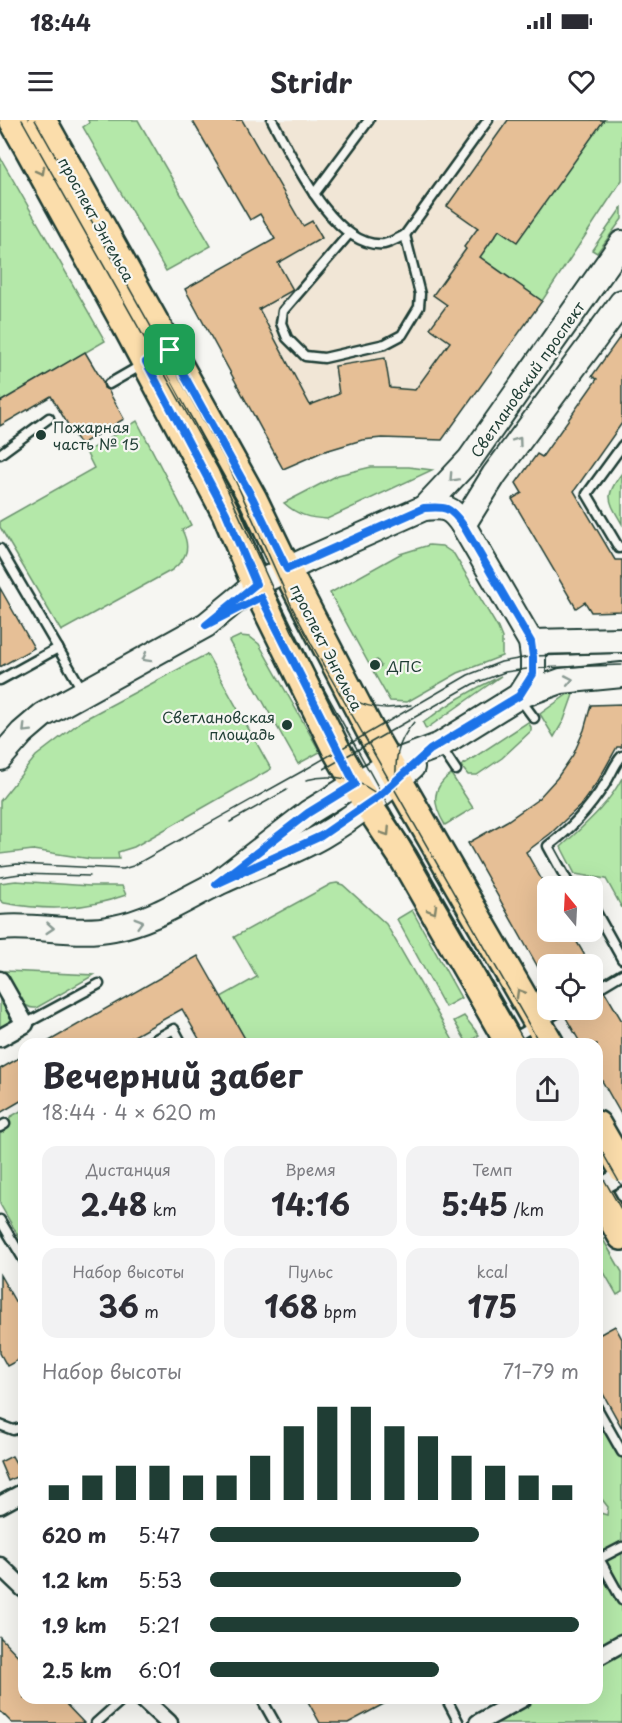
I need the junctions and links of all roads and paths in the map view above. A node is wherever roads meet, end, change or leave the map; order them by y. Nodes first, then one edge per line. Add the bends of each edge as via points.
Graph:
1 (13, 120) edge
2 (42, 120) edge
3 (272, 120) edge
4 (369, 120) edge
5 (488, 120) edge
6 (314, 194) junction
7 (349, 234) junction
8 (405, 235) junction
9 (622, 243) edge
10 (616, 313) edge
11 (159, 355) junction
12 (109, 384) dead end
13 (49, 418) dead end
14 (622, 446) edge
15 (0, 454) edge
16 (424, 508) junction
17 (463, 525) junction
18 (622, 548) edge
19 (0, 549) edge
20 (290, 576) junction
21 (259, 590) junction
22 (622, 640) edge
23 (531, 642) junction
24 (58, 648) junction
25 (622, 675) edge
26 (0, 680) edge
27 (84, 692) junction
28 (519, 696) junction
29 (534, 718) dead end
30 (435, 748) junction
31 (622, 756) edge
32 (0, 758) edge
33 (456, 770) dead end
34 (393, 772) junction
35 (361, 794) junction
36 (564, 876) edge
37 (6, 924) edge
38 (603, 925) edge
39 (622, 959) edge
40 (622, 974) edge
41 (0, 980) edge
42 (99, 984) dead end
43 (603, 985) edge
44 (554, 1020) edge
45 (25, 1024) junction
46 (544, 1034) edge
47 (0, 1038) edge
48 (158, 1038) edge
49 (179, 1038) edge
50 (506, 1038) edge
51 (528, 1038) edge
52 (603, 1135) edge
53 (622, 1168) edge
54 (622, 1175) edge
55 (603, 1186) edge
56 (603, 1201) edge
57 (0, 1220) edge
58 (622, 1236) edge
59 (18, 1250) edge
60 (603, 1419) edge
61 (0, 1425) edge
62 (18, 1428) edge
63 (622, 1452) edge
64 (18, 1495) edge
65 (0, 1505) edge
66 (622, 1546) edge
67 (603, 1556) edge
68 (0, 1566) edge
69 (603, 1566) edge
70 (18, 1583) edge
71 (621, 1594) edge
72 (622, 1643) edge
73 (603, 1654) edge
74 (117, 1704) edge
75 (148, 1704) edge
76 (264, 1704) edge
77 (449, 1704) edge
78 (509, 1704) edge
79 (96, 1723) edge
80 (169, 1723) edge
81 (275, 1723) edge
82 (459, 1723) edge
83 (478, 1723) edge

1 -> 11 main road, проспект Энгельса
2 - 11 main road, проспект Энгельса
3 - 6 lane
4 - 6 lane
5 - 8 lane
6 - 7 lane
7 - 8 lane via 365,242 385,244
7 - 8 lane via 283,311 280,323 305,356 324,358 385,344 402,335 419,307 420,294
9 -> 16 main road, Светлановский проспект via 470,459
17 -> 10 main road, Светлановский проспект via 494,475
11 - 12 lane
11 - 20 main road, проспект Энгельса via 253,499
11 - 21 main road, проспект Энгельса
13 - 15 lane
14 - 18 lane via 587,494 618,548
16 - 17 main road via 442,506
16 - 20 main road via 316,572
17 - 23 main road
19 - 24 lane
20 - 21 main road
20 - 34 main road, проспект Энгельса
21 -> 27 main road via 206,625
21 - 35 main road, проспект Энгельса
22 - 23 main road
23 - 28 main road via 533,674
24 - 26 lane
24 - 27 lane
28 -> 25 main road via 561,681
27 -> 32 main road via 32,723
28 - 29 lane
28 - 30 main road
30 - 33 lane
30 - 34 main road
31 - 36 lane via 582,816 548,846
34 - 35 main road
46 -> 34 main road, проспект Энгельса
37 -> 35 main road via 82,931 112,929 147,920 216,884 308,813
35 -> 50 main road, проспект Энгельса via 404,859
38 - 39 lane
40 - 43 lane
41 - 45 street
42 - 45 lane
44 - 46 lane
45 - 47 street
46 - 51 lane
48 - 49 lane via 174,1029
52 - 53 main road
54 - 55 street
56 - 58 main road
57 - 59 lane
60 - 63 lane
61 - 62 lane
64 - 65 street
66 - 67 lane
68 - 70 street
69 - 71 lane
72 - 73 street
74 - 79 lane
75 - 80 street
76 - 81 lane
77 - 82 lane
78 - 83 street

